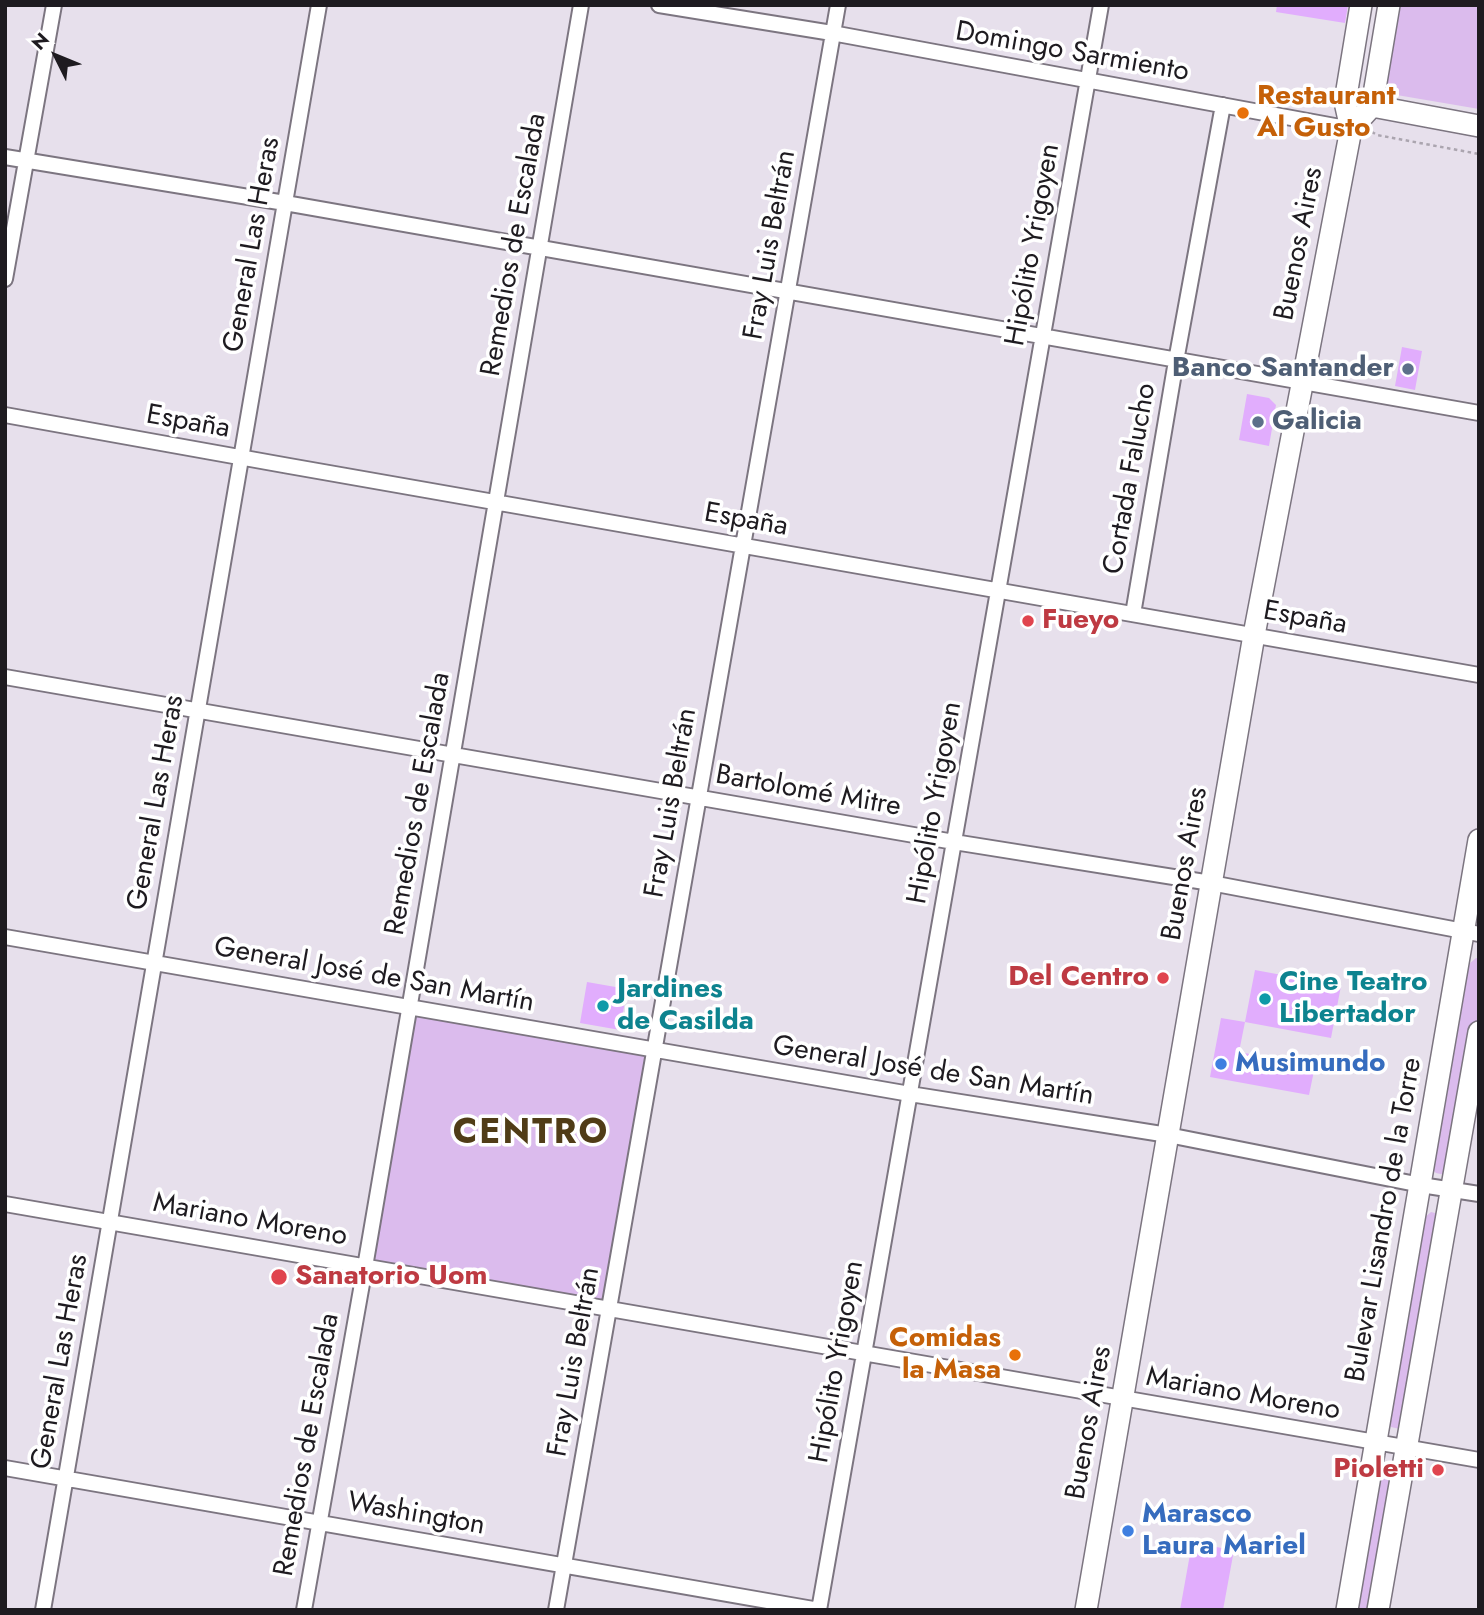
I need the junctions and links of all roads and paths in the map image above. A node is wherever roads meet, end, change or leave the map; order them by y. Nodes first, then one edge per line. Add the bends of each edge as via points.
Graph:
1 (54, 5) edge
2 (319, 5) edge
3 (581, 5) edge
4 (659, 5) edge
5 (838, 5) edge
6 (1101, 5) edge
7 (1361, 5) edge
8 (1389, 5) edge
9 (832, 33) junction
10 (1087, 81) junction
11 (1223, 106) junction
12 (1360, 119) junction
13 (1479, 126) edge
14 (1479, 154) edge
15 (5, 156) edge
16 (27, 160) junction
17 (285, 203) junction
18 (539, 249) junction
19 (5, 279) edge
20 (788, 291) junction
21 (1043, 335) junction
22 (1176, 360) junction
23 (1302, 382) junction
24 (1479, 413) edge
25 (5, 415) edge
26 (242, 458) junction
27 (496, 503) junction
28 (743, 545) junction
29 (998, 590) junction
30 (1133, 614) junction
31 (1254, 635) junction
32 (1479, 675) edge
33 (5, 677) edge
34 (198, 710) junction
35 (452, 756) junction
36 (698, 797) junction
37 (1479, 840) edge
38 (954, 842) junction
39 (1211, 883) junction
40 (1471, 933) edge
41 (5, 937) edge
42 (155, 962) junction
43 (410, 1007) junction
44 (1479, 1032) edge
45 (654, 1049) junction
46 (910, 1094) junction
47 (1168, 1135) junction
48 (1420, 1185) junction
49 (1451, 1189) junction
50 (1479, 1194) edge
51 (5, 1204) edge
52 (110, 1221) junction
53 (365, 1267) junction
54 (609, 1308) junction
55 (864, 1353) junction
56 (1122, 1398) junction
57 (1376, 1443) junction
58 (1406, 1448) junction
59 (1479, 1460) edge
60 (5, 1468) edge
61 (66, 1478) junction
62 (319, 1524) junction
63 (564, 1565) junction
64 (43, 1610) edge
65 (303, 1610) edge
66 (556, 1610) edge
67 (819, 1610) edge
68 (1086, 1610) edge
69 (1347, 1610) edge
70 (1378, 1610) edge

1 - 16 street
2 - 17 street, General Las Heras
3 - 18 street, Remedios de Escalada
4 - 9 street, Domingo Sarmiento
5 - 9 street, Fray Luis Beltrán
6 - 10 street, Hipólito Yrigoyen
7 - 12 street, Buenos Aires via 1345,102
8 - 12 street, Buenos Aires
9 - 10 street, Domingo Sarmiento
9 - 20 street, Fray Luis Beltrán
10 - 11 street, Domingo Sarmiento
10 - 21 street, Hipólito Yrigoyen
11 - 12 street, Domingo Sarmiento
11 - 22 street, Cortada Falucho
12 - 13 street
12 - 14 path via 1377,135
12 - 23 street, Buenos Aires
15 - 16 street
16 - 17 street
16 - 19 street
17 - 18 street
17 - 26 street, General Las Heras
18 - 20 street
18 - 27 street, Remedios de Escalada
20 - 21 street
20 - 28 street, Fray Luis Beltrán
21 - 22 street
21 - 29 street, Hipólito Yrigoyen
22 - 23 street
22 - 30 street, Cortada Falucho
23 - 24 street
23 - 31 street, Buenos Aires
25 - 26 street, España
26 - 27 street, España
26 - 34 street, General Las Heras
27 - 28 street, España
27 - 35 street, Remedios de Escalada
28 - 29 street, España
28 - 36 street, Fray Luis Beltrán
29 - 30 street, España
29 - 38 street, Hipólito Yrigoyen
30 - 31 street, España
31 - 32 street, España
31 - 39 street, Buenos Aires
33 - 34 street, Bartolomé Mitre
34 - 35 street, Bartolomé Mitre
34 - 42 street, General Las Heras
35 - 36 street, Bartolomé Mitre
35 - 43 street, Remedios de Escalada
36 - 38 street, Bartolomé Mitre
36 - 45 street, Fray Luis Beltrán
37 - 40 street, Bulevar Lisandro de la Torre
38 - 39 street, Bartolomé Mitre
38 - 46 street, Hipólito Yrigoyen
39 - 40 street, Bartolomé Mitre
39 - 47 street, Buenos Aires
40 - 48 street, Bulevar Lisandro de la Torre
41 - 42 street, General José de San Martín
42 - 43 street, General José de San Martín
42 - 52 street, General Las Heras
43 - 45 street, General José de San Martín
43 - 53 street, Remedios de Escalada
44 - 49 street
45 - 46 street, General José de San Martín
45 - 54 street, Fray Luis Beltrán
46 - 47 street, General José de San Martín
46 - 55 street, Hipólito Yrigoyen
47 - 48 street, General José de San Martín
47 - 56 street, Buenos Aires
48 - 49 street, General José de San Martín
48 - 57 street, Bulevar Lisandro de la Torre
49 - 50 street, General José de San Martín
49 - 58 street
51 - 52 street, Mariano Moreno
52 - 53 street, Mariano Moreno
52 - 61 street, General Las Heras
53 - 54 street, Mariano Moreno
53 - 62 street, Remedios de Escalada
54 - 55 street, Mariano Moreno
54 - 63 street, Fray Luis Beltrán
55 - 56 street, Mariano Moreno
55 - 67 street, Hipólito Yrigoyen
56 - 57 street, Mariano Moreno
56 - 68 street, Buenos Aires
57 - 58 street, Mariano Moreno
57 - 69 street, Bulevar Lisandro de la Torre
58 - 59 street, Mariano Moreno
58 - 70 street
60 - 61 street, Washington
61 - 62 street, Washington
61 - 64 street, General Las Heras
62 - 63 street, Washington
62 - 65 street, Remedios de Escalada
63 - 66 street, Fray Luis Beltrán
63 - 67 street, Washington

